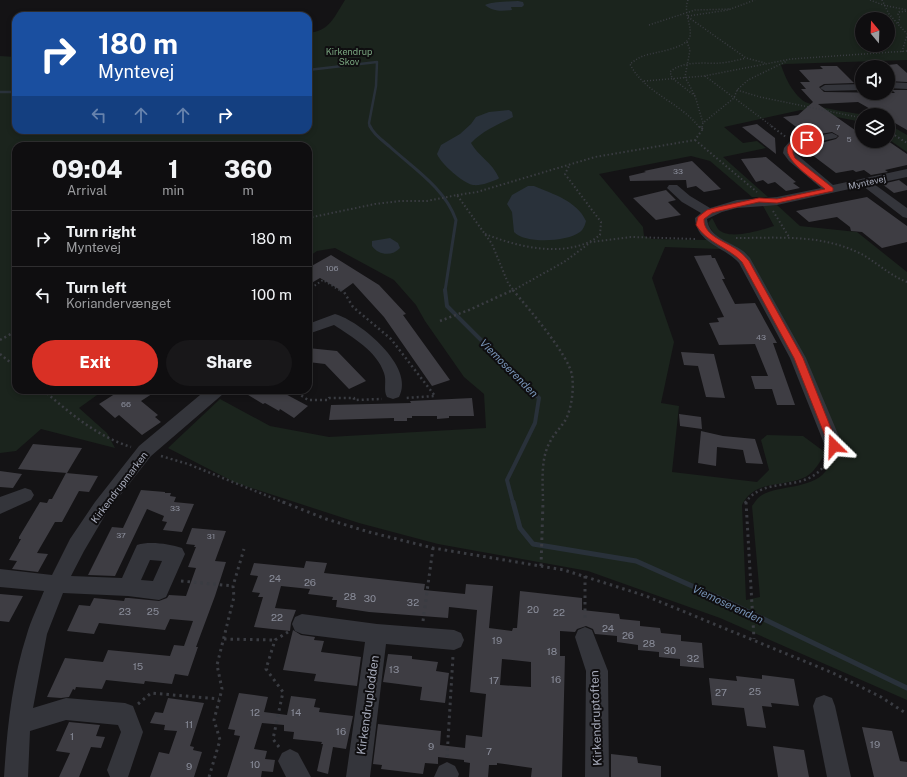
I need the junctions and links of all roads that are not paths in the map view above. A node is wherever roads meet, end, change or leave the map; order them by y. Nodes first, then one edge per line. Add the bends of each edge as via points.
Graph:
1 (855, 86) edge
2 (895, 86) edge
3 (907, 86) edge
4 (825, 88) dead end
5 (832, 136) dead end
6 (907, 173) edge
7 (866, 183) junction
8 (674, 188) dead end
9 (831, 190) junction
10 (709, 212) junction
11 (907, 214) edge
12 (312, 328) edge
13 (393, 393) dead end
14 (212, 394) edge
15 (834, 446) road end
16 (25, 495) dead end
17 (0, 506) edge
18 (0, 578) edge
19 (57, 584) junction
20 (128, 587) junction
21 (302, 624) road end
22 (377, 634) junction
23 (585, 638) road end
24 (454, 640) road end
25 (824, 706) dead end
26 (19, 723) junction
27 (119, 770) dead end
28 (16, 777) edge
29 (358, 777) edge
30 (597, 777) edge
31 (839, 777) edge

1 - 4 street
2 - 3 street
5 - 9 street via 794,143 790,148 793,159
6 - 7 street, Myntevej
7 - 9 street, Myntevej
7 - 11 street
8 - 10 street via 686,199
9 - 10 street, Myntevej via 777,201 759,200
10 - 15 street via 700,218 700,225 713,239 737,253 745,261 798,358
12 - 13 street via 335,319 363,338 386,361 392,374
14 - 19 street, Kirkendrupmarken via 145,451 101,507
16 - 17 street
18 - 19 street
19 - 20 street
19 - 26 street, Kirkendrupmarken via 37,634
20 - 20 street via 159,591 176,554 144,551
21 - 22 street
22 - 24 street
22 - 29 street, Kirkendruplodden
23 - 30 street, Kirkendruptoften via 596,671
25 - 31 street
26 - 27 street via 66,709 126,714 132,732
26 - 28 street, Kirkendrupmarken

